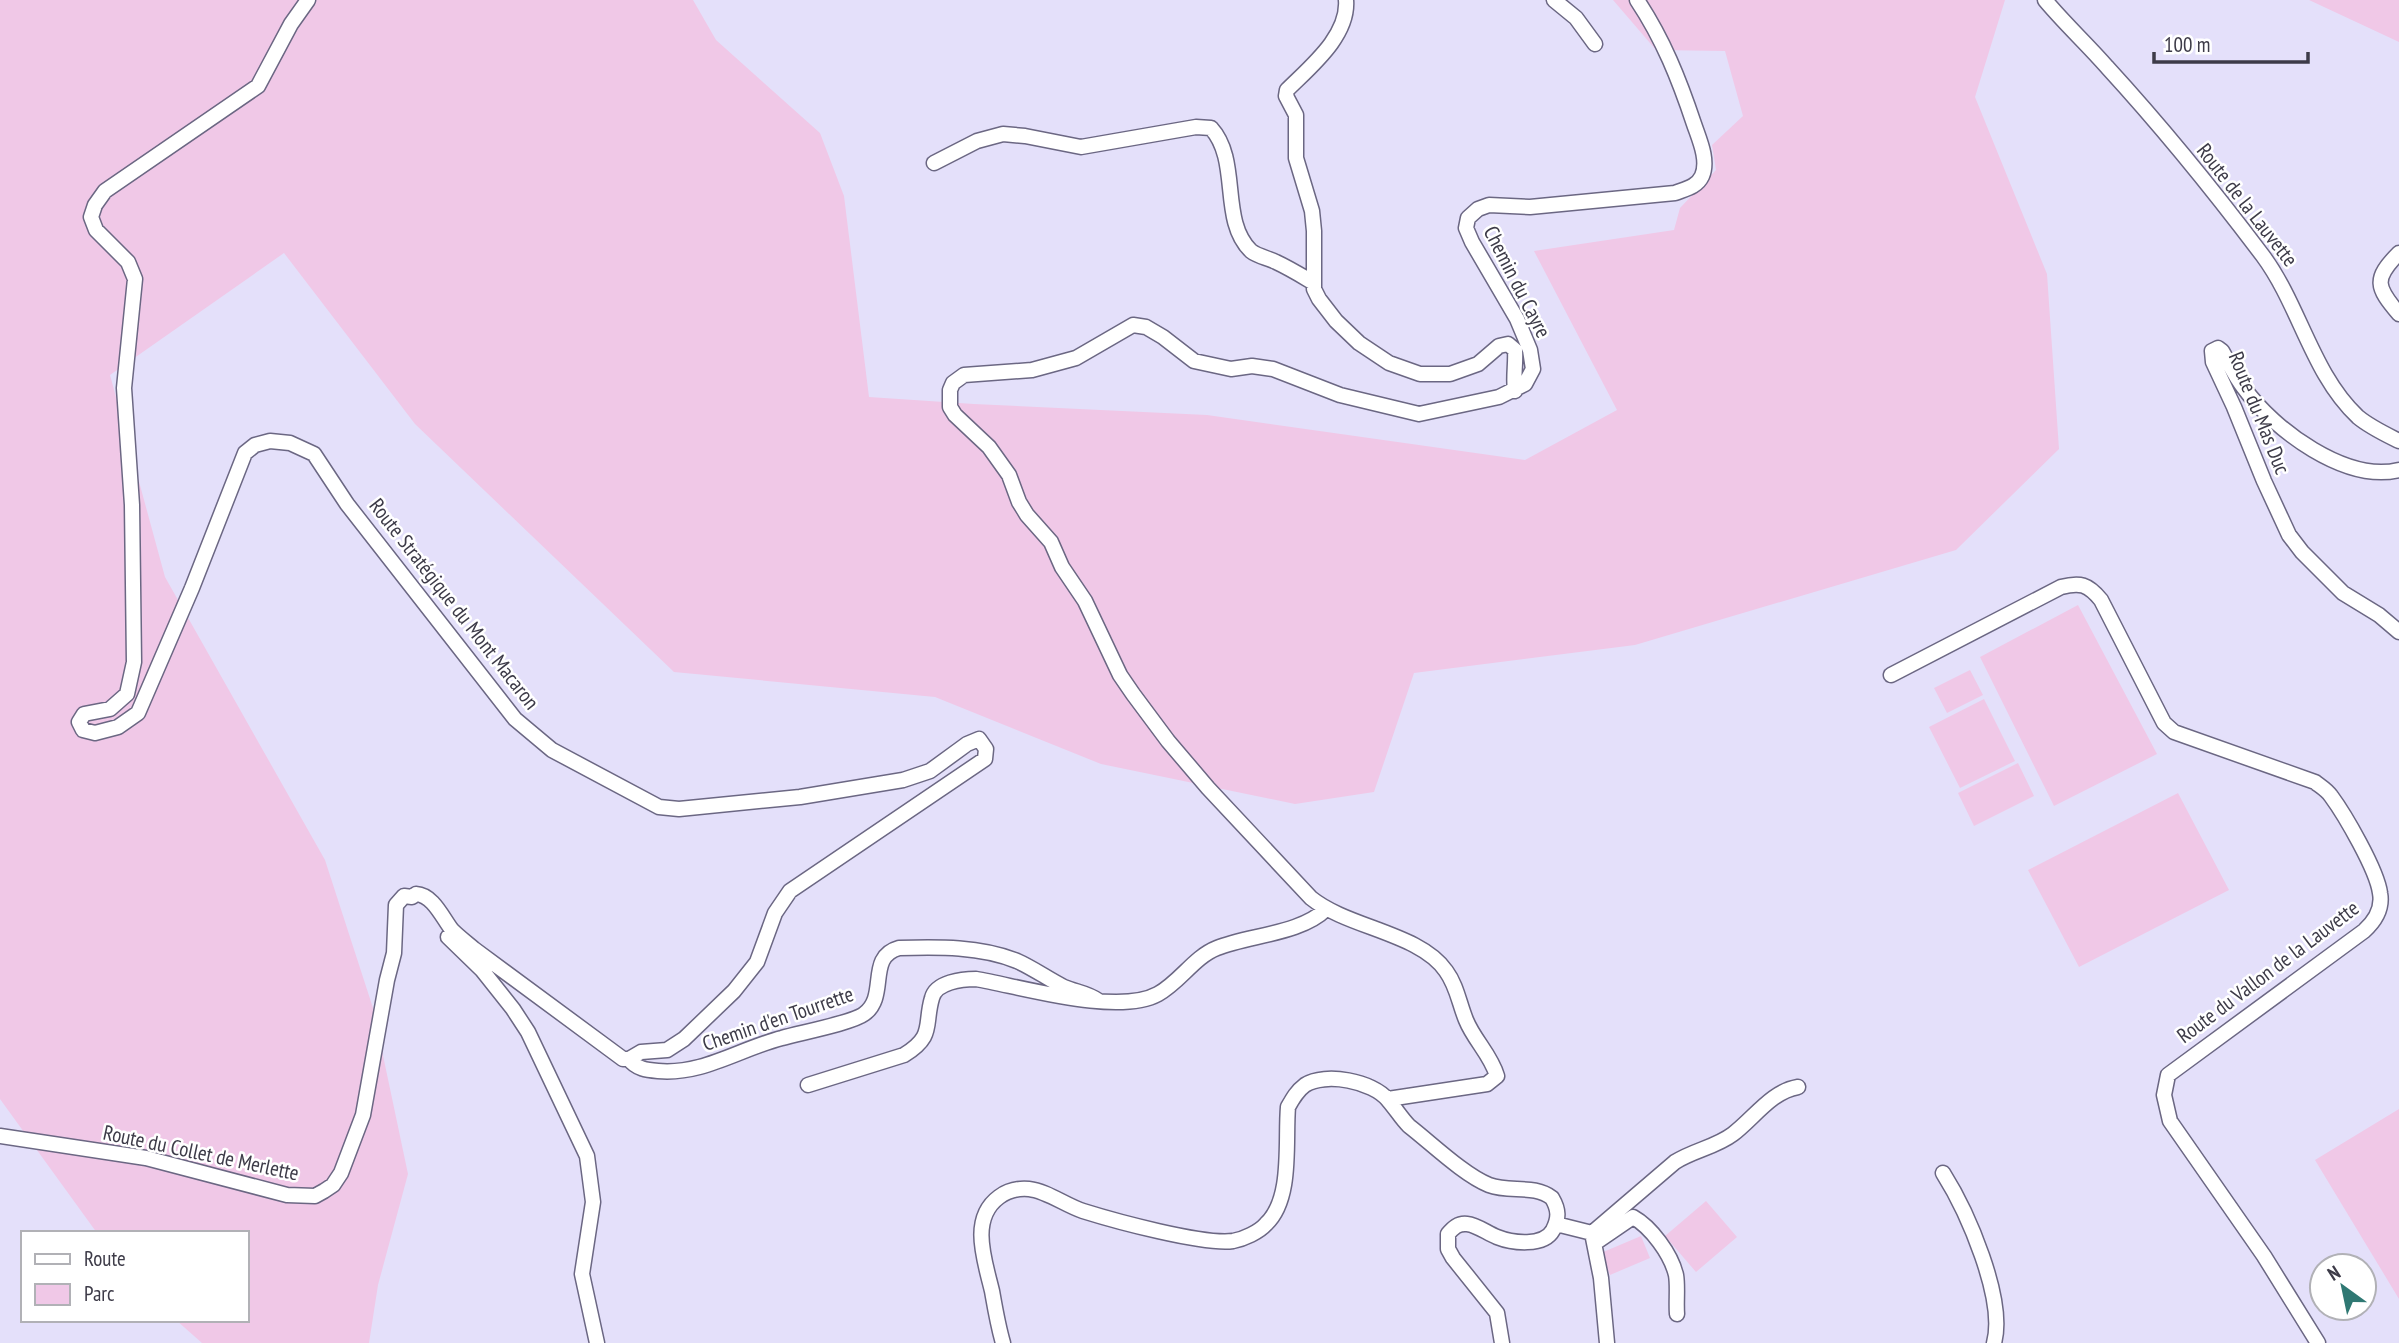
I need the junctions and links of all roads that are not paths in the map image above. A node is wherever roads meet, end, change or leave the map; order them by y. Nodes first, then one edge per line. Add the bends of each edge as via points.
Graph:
1 (308, 0) edge
2 (1346, 0) edge
3 (1554, 0) edge
4 (1637, 0) edge
5 (2045, 0) edge
6 (1595, 44) dead end
7 (934, 163) dead end
8 (2399, 253) edge
9 (1314, 283) junction
10 (2399, 314) edge
11 (1515, 391) junction
12 (2399, 442) edge
13 (2399, 470) edge
14 (2399, 632) edge
15 (1891, 675) dead end
16 (412, 897) junction
17 (1326, 909) junction
18 (1099, 1002) junction
19 (629, 1059) junction
20 (808, 1085) dead end
21 (1798, 1087) dead end
22 (1388, 1099) junction
23 (0, 1136) edge
24 (1943, 1174) dead end
25 (1556, 1224) junction
26 (1594, 1238) junction
27 (1677, 1314) dead end
28 (597, 1343) edge
29 (1003, 1343) edge
30 (1502, 1343) edge
31 (1607, 1343) edge
32 (1994, 1343) edge
33 (2318, 1343) edge

1 - 19 street, Route Stratégique du Mont Macaron via 258,86 105,191 91,217 96,230 128,262 135,279 124,388 132,505 134,662 127,694 110,709 84,714 79,722 83,730 95,733 118,727 138,713 245,453 255,444 270,441 290,443 314,454 515,719 552,750 659,807 800,797 903,780 930,771 979,739 986,748 985,759 790,891 775,913 757,962 734,991 667,1051 641,1052
2 - 9 street via 1344,20 1322,55 1286,96 1296,115 1296,158 1312,212
3 - 6 street via 1576,18
4 - 11 street, Chemin du Cayre via 1678,74 1705,168 1701,180 1675,193 1530,207 1489,205 1468,218 1466,228 1472,242 1530,350 1533,369
5 - 12 street, Route de la Lauvette via 2164,133 2262,255 2282,284 2334,389 2372,427
7 - 9 street via 1003,134 1081,147 1211,128 1225,150 1240,235 1252,252
8 - 10 street via 2380,278 2385,296
9 - 11 street via 1319,299 1359,343 1389,363 1420,374 1450,374 1508,344 1515,350
11 - 17 street via 1419,414 1340,395 1273,369 1231,369 1194,361 1163,337 1133,325 1076,358 1031,370 964,375 953,383 949,399 955,415 999,459 1027,515 1051,542 1085,601 1133,694 1208,788
13 - 14 street, Route du Mas Duc via 2354,470 2283,430 2243,388 2222,351 2214,349 2213,362 2283,524 2302,552 2343,593
15 - 33 street, Route du Vallon de la Lauvette via 2061,587 2086,585 2101,600 2164,723 2174,732 2315,782 2337,804 2378,885 2379,912 2364,931 2168,1075 2164,1095 2169,1121 2264,1256
16 - 19 street via 425,895 474,949
16 - 23 street, Route du Collet de Merlette via 404,896 396,905 394,953 363,1115 341,1173 324,1191 315,1196 287,1195 146,1158
16 - 28 street via 513,1009 580,1139 593,1202 582,1274
17 - 18 street via 1311,920 1216,948 1158,995 1140,1001
17 - 22 street via 1416,946 1445,969 1497,1076 1487,1084
18 - 19 street, Chemin d'en Tourrette via 989,952 900,948 882,959 873,1005 853,1020 771,1040 688,1070 648,1070 634,1066
18 - 20 street via 960,979 936,990 928,1028 916,1047 904,1055
21 - 26 street via 1780,1092 1716,1145 1675,1162
22 - 25 street via 1409,1126 1475,1178 1504,1189 1537,1190 1552,1198 1557,1207
22 - 29 street via 1344,1080 1303,1086 1288,1107 1285,1189 1274,1214 1266,1225 1232,1241 1143,1226 1082,1210 1031,1189 1000,1196 985,1212 981,1233
24 - 32 street via 1971,1225 1991,1289 1997,1330
25 - 26 street
25 - 30 street via 1550,1235 1538,1241 1500,1238 1470,1224 1461,1224 1448,1234 1453,1258 1497,1313
26 - 27 street via 1633,1217 1644,1224 1676,1275
26 - 31 street

